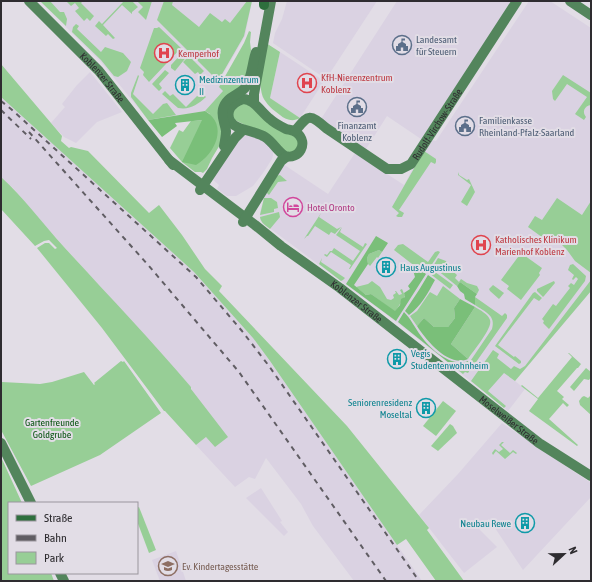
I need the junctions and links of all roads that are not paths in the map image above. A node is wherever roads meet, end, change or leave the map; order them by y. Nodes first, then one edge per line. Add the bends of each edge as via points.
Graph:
1 (29, 1) edge
2 (517, 1) edge
3 (570, 1) edge
4 (266, 2) edge
5 (591, 15) edge
6 (256, 52) junction
7 (255, 87) junction
8 (243, 99) junction
9 (254, 103) junction
10 (306, 119) junction
11 (232, 124) junction
12 (326, 128) junction
13 (243, 130) junction
14 (297, 133) junction
15 (224, 146) junction
16 (283, 154) junction
17 (200, 186) junction
18 (241, 217) junction
19 (431, 360) joint
20 (1, 443) edge
21 (591, 476) edge
22 (30, 502) edge

1 - 17 street, Koblenzer Straße via 99,70 169,160
2 - 12 street, Rudolf-Virchow-Straße via 407,167 401,170 387,169
3 - 5 street
4 - 6 street
4 - 7 street
6 - 8 street via 251,85
6 - 15 street via 246,85 229,99 223,109 226,133
7 - 9 street
7 - 10 street via 262,102 277,116 289,123
8 - 9 street
8 - 11 street via 230,108
9 - 14 street via 277,124
10 - 12 street, Rudolf-Virchow-Straße via 319,122
10 - 14 street
11 - 13 street
11 - 15 street via 231,136
12 - 14 street, Rudolf-Virchow-Straße via 307,122
13 - 16 street via 260,134
13 - 17 street
14 - 16 street via 302,143 301,151 295,156
15 - 17 street
16 - 18 street via 279,165
17 - 18 street, Koblenzer Straße
18 - 19 street, Koblenzer Straße via 340,288
19 - 21 street, Moselweißer Straße via 539,444
20 - 22 street

